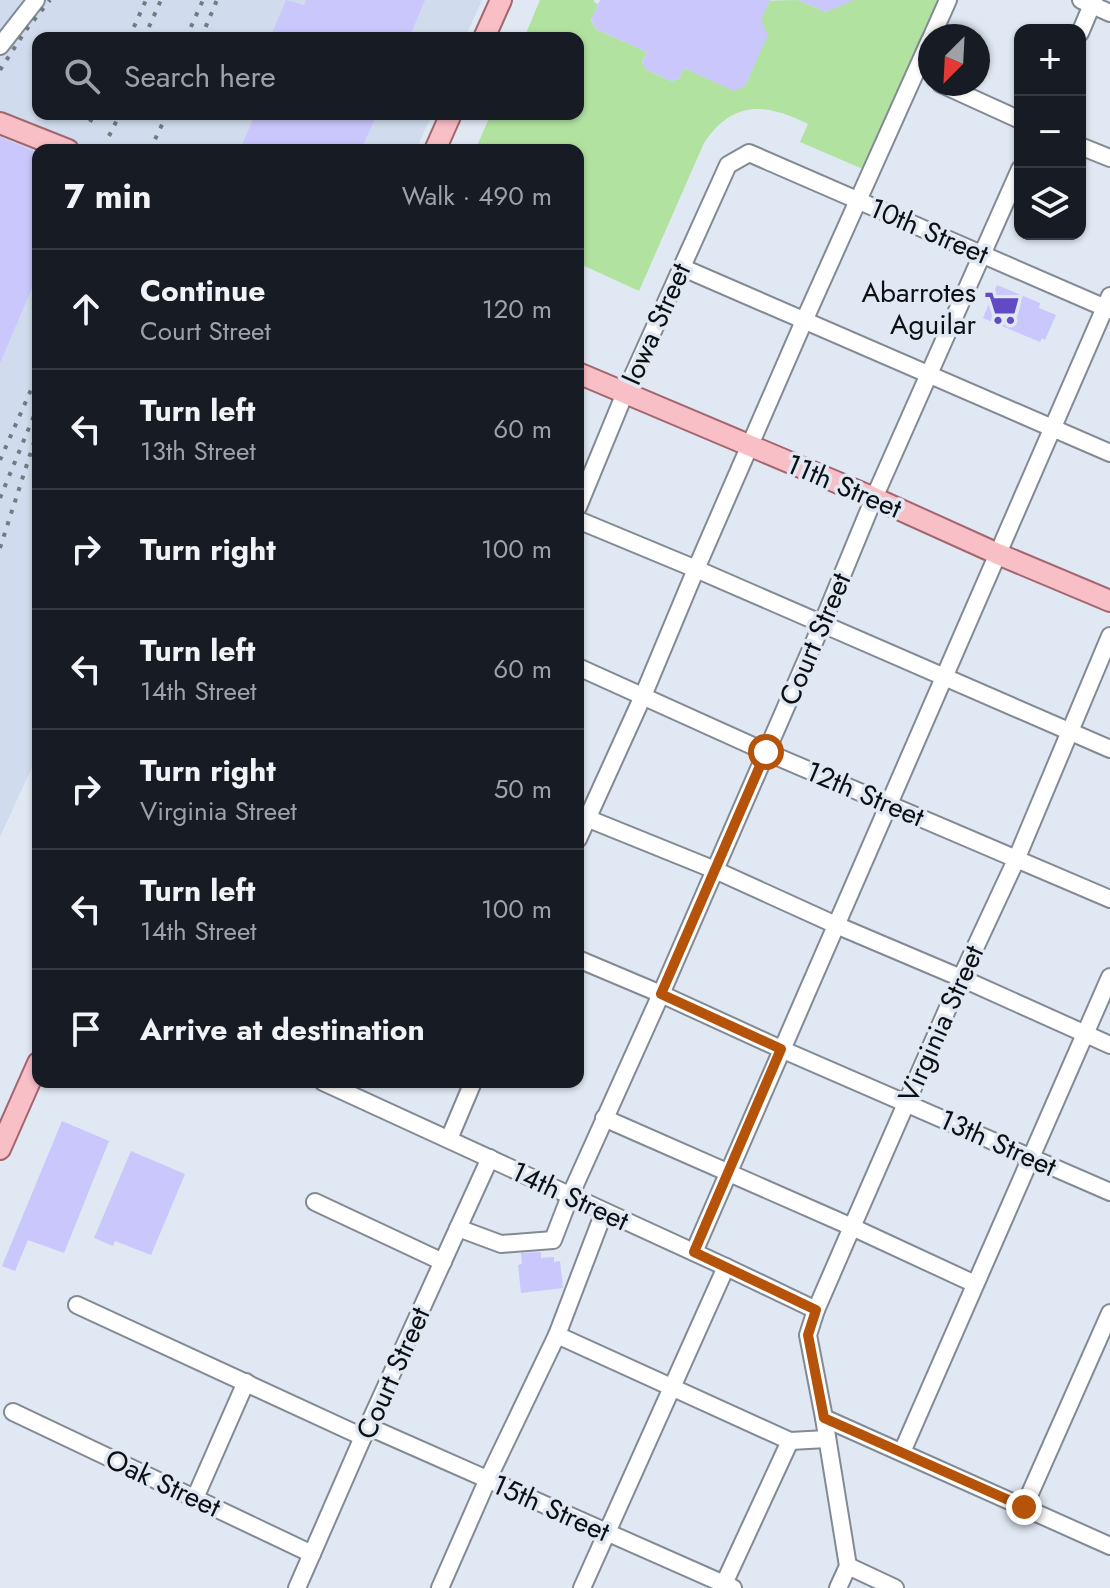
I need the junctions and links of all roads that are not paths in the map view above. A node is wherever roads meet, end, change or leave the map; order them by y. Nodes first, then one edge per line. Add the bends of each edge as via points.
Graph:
1 (36, 0) edge
2 (501, 0) edge
3 (948, 0) edge
4 (1089, 2) edge
5 (1110, 13) edge
6 (937, 24) edge
7 (1083, 24) edge
8 (487, 32) edge
9 (0, 46) edge
10 (918, 86) edge
11 (967, 96) edge
12 (1014, 117) edge
13 (448, 120) edge
14 (0, 123) edge
15 (53, 144) edge
16 (438, 144) edge
17 (1086, 148) edge
18 (749, 153) joint
19 (1110, 158) edge
20 (1014, 182) edge
21 (858, 200) junction
22 (982, 254) junction
23 (681, 267) junction
24 (1108, 304) edge
25 (804, 321) junction
26 (928, 375) junction
27 (584, 376) edge
28 (625, 393) junction
29 (1052, 428) junction
30 (750, 445) junction
31 (1110, 453) edge
32 (584, 492) edge
33 (874, 498) junction
34 (584, 522) edge
35 (998, 554) junction
36 (696, 569) junction
37 (1110, 601) edge
38 (822, 624) junction
39 (1110, 636) edge
40 (584, 670) edge
41 (944, 676) junction
42 (643, 696) junction
43 (1071, 731) junction
44 (1110, 749) edge
45 (766, 752) junction
46 (889, 804) junction
47 (584, 814) edge
48 (584, 816) edge
49 (1016, 860) junction
50 (715, 870) junction
51 (1110, 899) edge
52 (836, 925) junction
53 (584, 962) edge
54 (1110, 977) edge
55 (961, 978) junction
56 (661, 994) junction
57 (1085, 1034) junction
58 (1110, 1045) edge
59 (781, 1049) junction
60 (32, 1077) edge
61 (336, 1088) edge
62 (470, 1088) edge
63 (906, 1103) junction
64 (604, 1118) junction
65 (449, 1139) junction
66 (0, 1149) edge
67 (1031, 1157) junction
68 (490, 1158) junction
69 (729, 1172) junction
70 (1110, 1192) edge
71 (570, 1196) junction
72 (315, 1202) dead end
73 (604, 1212) junction
74 (852, 1227) junction
75 (458, 1228) junction
76 (694, 1252) junction
77 (443, 1262) junction
78 (726, 1267) junction
79 (975, 1284) junction
80 (77, 1305) dead end
81 (816, 1310) junction
82 (1110, 1313) edge
83 (557, 1335) junction
84 (1106, 1335) edge
85 (246, 1382) junction
86 (672, 1386) junction
87 (13, 1412) dead end
88 (824, 1418) junction
89 (366, 1432) junction
90 (827, 1439) junction
91 (790, 1441) junction
92 (902, 1452) junction
93 (487, 1481) junction
94 (195, 1498) junction
95 (1024, 1507) junction
96 (606, 1533) junction
97 (1110, 1546) edge
98 (312, 1554) junction
99 (848, 1566) junction
100 (727, 1587) edge
101 (297, 1588) edge
102 (440, 1588) edge
103 (582, 1588) edge
104 (838, 1588) edge
105 (895, 1588) edge

1 - 9 street
2 - 8 main road
3 - 6 street
4 - 5 street
4 - 7 street
10 - 21 street
11 - 12 street
13 - 16 main road
14 - 15 main road
17 - 19 street
18 - 21 street, 10th Street
18 - 23 street, Iowa Street via 728,165
20 - 22 street, Court Street
21 - 22 street, 10th Street
21 - 25 street
22 - 24 street, 10th Street
22 - 26 street, Court Street
23 - 25 street
23 - 28 street, Iowa Street
24 - 29 street
25 - 26 street
25 - 30 street
26 - 29 street
26 - 33 street, Court Street
27 - 28 main road, 11th Street
28 - 30 main road, 11th Street
28 - 32 street, Iowa Street
29 - 31 street
29 - 35 street
30 - 33 main road, 11th Street
30 - 36 street
33 - 35 main road, 11th Street
33 - 38 street, Court Street
34 - 36 street
35 - 37 main road, 11th Street
35 - 41 street
36 - 38 street
36 - 42 street
38 - 41 street
38 - 45 street, Court Street
39 - 43 street, Virginia Street
40 - 42 street, 12th Street
41 - 43 street
41 - 46 street
42 - 45 street, 12th Street
42 - 47 street
43 - 44 street
43 - 49 street, Virginia Street
45 - 46 street, 12th Street
45 - 50 street, Court Street
46 - 49 street, 12th Street
46 - 52 street
48 - 50 street
49 - 51 street, 12th Street
49 - 55 street, Virginia Street
50 - 52 street
50 - 56 street, Court Street
52 - 55 street
52 - 59 street
53 - 56 street, 13th Street
54 - 57 street
55 - 57 street
55 - 63 street, Virginia Street
56 - 59 street, 13th Street
56 - 64 street, Court Street
57 - 58 street
57 - 67 street
59 - 63 street, 13th Street
59 - 69 street
60 - 66 main road
61 - 65 street, 14th Street
62 - 65 street
63 - 67 street, 13th Street
63 - 74 street, Virginia Street
64 - 69 street
64 - 71 street, Court Street
65 - 68 street, 14th Street
67 - 70 street, 13th Street
67 - 79 street
68 - 71 street, 14th Street
68 - 75 street, Court Street
69 - 74 street
69 - 76 street
71 - 73 street, 14th Street
71 - 75 street, Court Street via 553,1240 501,1244
72 - 77 street
73 - 76 street, 14th Street
73 - 83 street
74 - 79 street
74 - 81 street, Virginia Street
75 - 77 street, Court Street
76 - 78 street, 14th Street
77 - 89 street, Court Street
78 - 81 street, 14th Street
78 - 86 street
79 - 92 street
80 - 85 street, 15th Street
81 - 88 street, Virginia Street via 808,1335
82 - 84 street
83 - 86 street
83 - 93 street
84 - 95 street
85 - 89 street, 15th Street
85 - 94 street
86 - 91 street
86 - 96 street
87 - 94 street, Oak Street
88 - 90 street, Virginia Street
88 - 92 street
89 - 93 street, 15th Street
89 - 98 street, Court Street
90 - 91 street
90 - 99 street, Virginia Street
91 - 100 street
92 - 95 street
93 - 96 street, 15th Street
93 - 102 street
94 - 98 street, Oak Street
95 - 97 street
96 - 100 street, 15th Street
96 - 103 street
98 - 101 street, Court Street
99 - 104 street
99 - 105 street

